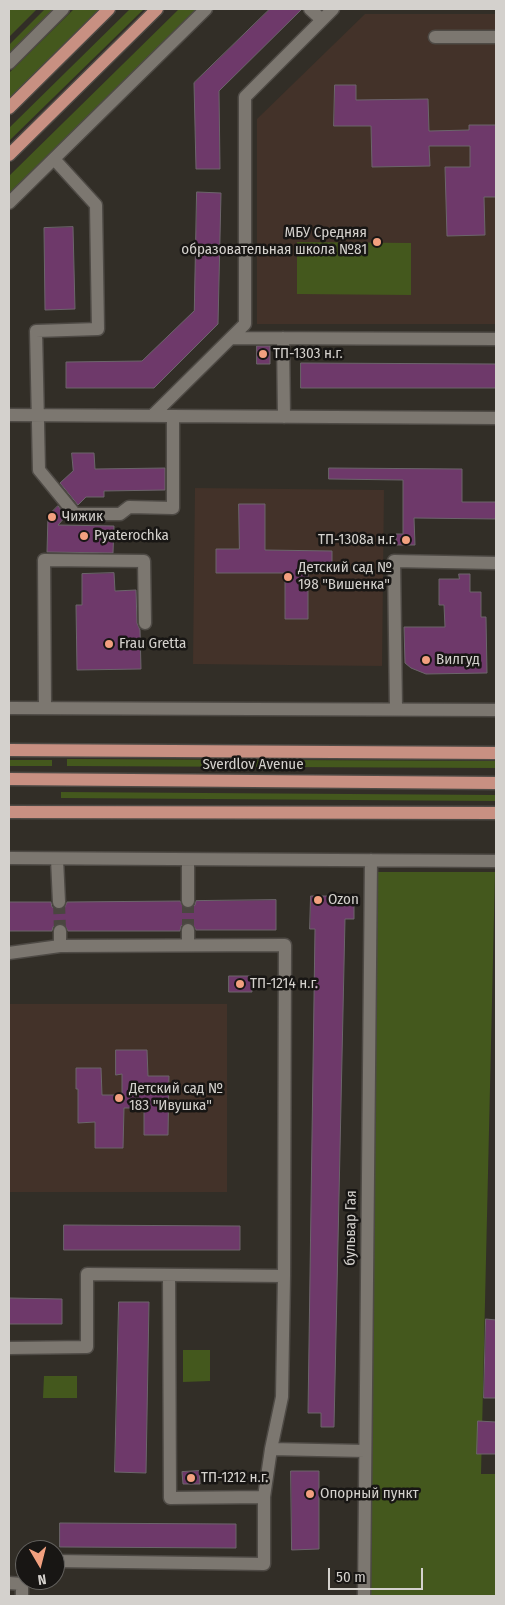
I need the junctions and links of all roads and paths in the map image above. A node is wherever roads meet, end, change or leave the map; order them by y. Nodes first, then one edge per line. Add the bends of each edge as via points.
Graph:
1 (63, 9) edge
2 (109, 9) edge
3 (157, 9) edge
4 (206, 9) edge
5 (310, 9) edge
6 (333, 9) edge
7 (322, 20) junction
8 (435, 37) dead end
9 (496, 37) edge
10 (9, 62) edge
11 (9, 108) edge
12 (9, 155) edge
13 (54, 159) junction
14 (9, 203) edge
15 (233, 338) junction
16 (283, 338) junction
17 (496, 339) edge
18 (9, 415) edge
19 (38, 415) junction
20 (152, 416) junction
21 (173, 416) junction
22 (284, 416) junction
23 (496, 418) edge
24 (496, 563) edge
25 (145, 623) dead end
26 (9, 708) edge
27 (45, 708) junction
28 (396, 710) junction
29 (496, 710) edge
30 (9, 750) edge
31 (496, 753) edge
32 (9, 779) edge
33 (496, 783) edge
34 (9, 812) edge
35 (496, 813) edge
36 (9, 858) edge
37 (58, 859) junction
38 (188, 860) junction
39 (371, 860) junction
40 (496, 861) edge
41 (188, 901) tunnel mouth
42 (59, 902) tunnel mouth
43 (188, 930) tunnel mouth
44 (60, 931) tunnel mouth
45 (188, 945) junction
46 (60, 946) junction
47 (9, 953) edge
48 (170, 1275) junction
49 (284, 1276) junction
50 (9, 1348) edge
51 (271, 1449) junction
52 (365, 1450) junction
53 (264, 1497) junction
54 (65, 1561) edge
55 (9, 1583) edge
56 (22, 1596) edge
57 (364, 1596) edge

1 - 10 street
2 - 11 main road
3 - 12 main road
4 - 13 street
5 - 7 street
6 - 7 street
7 - 15 street via 245,97 245,324
8 - 9 street
13 - 14 street
13 - 19 street via 96,205 98,329 36,331
15 - 16 street
15 - 20 street
16 - 17 street
16 - 22 street
18 - 19 street
19 - 20 street
19 - 21 street via 39,470 75,514 120,514 129,507 173,508
20 - 21 street
21 - 22 street
22 - 23 street
24 - 28 street via 394,561
25 - 27 street via 144,561 44,560
26 - 27 street
27 - 28 street
28 - 29 street
30 - 31 main road, Sverdlov Avenue
32 - 33 main road, Sverdlov Avenue
34 - 35 main road
36 - 37 street
37 - 38 street
37 - 42 street
38 - 39 street
38 - 41 street
39 - 40 street
39 - 52 street, бульвар Гая
43 - 45 street
44 - 46 street
45 - 46 street
45 - 49 street via 285,945
46 - 47 street
48 - 49 street
48 - 50 street via 87,1274 87,1347
48 - 53 street via 170,1498
49 - 51 street via 282,1397
51 - 52 street
51 - 53 street
52 - 57 street, бульвар Гая
53 - 54 street via 264,1564
55 - 56 street via 22,1584

